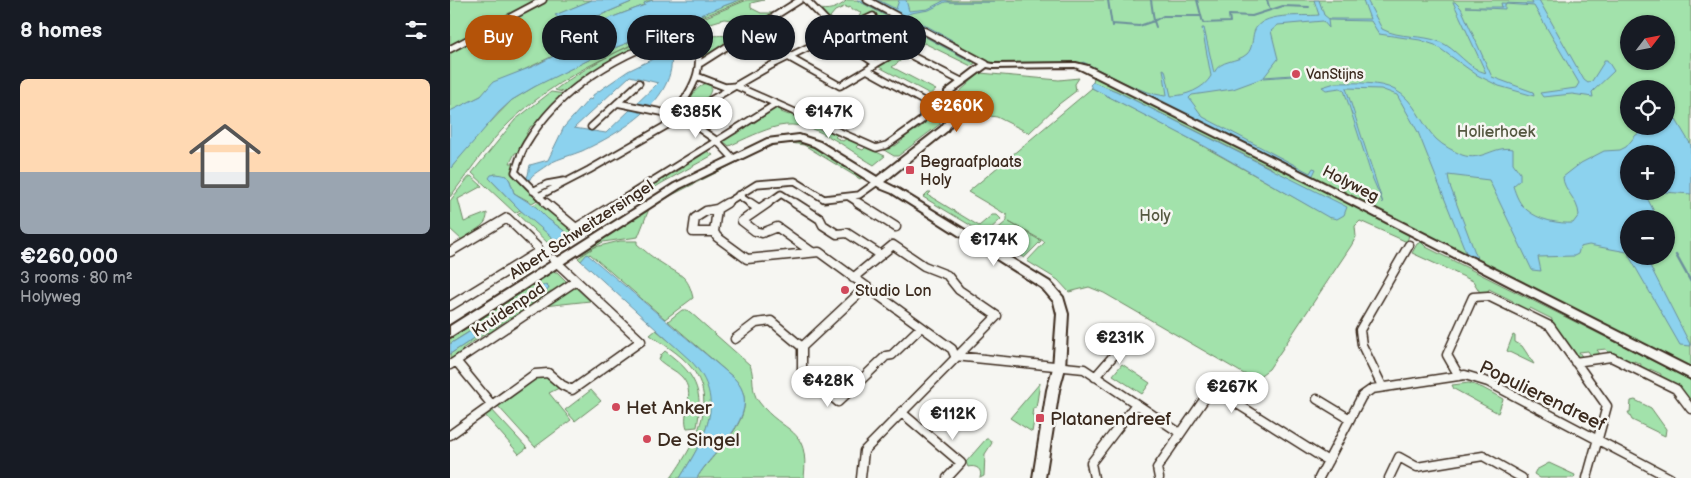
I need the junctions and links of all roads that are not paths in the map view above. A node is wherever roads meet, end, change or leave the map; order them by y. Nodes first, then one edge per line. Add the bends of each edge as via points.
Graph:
1 (543, 0) edge
2 (800, 0) edge
3 (806, 0) edge
4 (867, 0) edge
5 (819, 15) edge
6 (450, 49) edge
7 (785, 60) edge
8 (794, 60) edge
9 (871, 60) edge
10 (883, 60) edge
11 (920, 60) edge
12 (701, 63) junction
13 (876, 64) junction
14 (986, 64) junction
15 (867, 70) junction
16 (699, 77) junction
17 (961, 81) junction
18 (639, 83) dead end
19 (736, 86) junction
20 (948, 100) junction
21 (925, 102) junction
22 (618, 103) junction
23 (776, 104) junction
24 (678, 115) junction
25 (591, 127) dead end
26 (717, 141) junction
27 (732, 156) junction
28 (879, 180) junction
29 (536, 194) junction
30 (738, 196) junction
31 (848, 196) junction
32 (718, 209) junction
33 (759, 209) junction
34 (896, 227) dead end
35 (714, 232) junction
36 (1409, 245) dead end
37 (450, 252) edge
38 (812, 252) junction
39 (881, 255) junction
40 (555, 261) junction
41 (853, 278) junction
42 (576, 282) junction
43 (866, 287) junction
44 (450, 306) edge
45 (450, 325) edge
46 (921, 327) junction
47 (450, 332) edge
48 (735, 339) dead end
49 (1128, 339) dead end
50 (802, 347) junction
51 (955, 356) junction
52 (1575, 362) junction
53 (453, 363) edge
54 (1056, 367) junction
55 (1691, 374) edge
56 (1459, 376) junction
57 (1095, 377) junction
58 (1382, 386) junction
59 (1317, 399) dead end
60 (1136, 404) junction
61 (492, 405) junction
62 (1691, 409) edge
63 (901, 412) junction
64 (1350, 418) junction
65 (1180, 433) junction
66 (450, 435) edge
67 (1597, 440) junction
68 (1328, 461) junction
69 (861, 478) edge
70 (947, 478) edge
71 (1038, 478) edge
72 (1094, 478) edge
73 (1159, 478) edge
74 (1319, 478) edge
75 (1390, 478) edge
76 (1522, 478) edge
77 (1587, 478) edge
78 (1670, 478) edge

1 - 6 street
2 - 12 street
3 - 5 street
4 - 14 street, Holyweg
7 - 19 street
8 - 15 street via 840,86
9 - 13 street
10 - 13 street
11 - 17 street
12 - 16 street
12 - 29 street via 696,29 634,51 581,84 542,120 521,154 515,172
13 - 15 street
14 - 17 street
14 - 55 street, Holyweg via 1085,68
15 - 21 street
16 - 19 street via 725,87
16 - 24 street
17 - 20 street via 949,91
18 - 22 street
19 - 23 street
19 - 24 street
20 - 21 street
20 - 28 street via 949,122 944,129
21 - 23 street via 922,120 887,146 879,148
22 - 24 street
22 - 25 street
23 - 26 street
24 - 26 street
24 - 29 street via 589,170 564,182 556,182
26 - 27 street
26 - 29 street via 576,228
27 - 28 street, Albert Schweitzersingel via 764,142 799,138 817,144
27 - 40 street, Albert Schweitzersingel via 675,182
28 - 31 street via 859,195
28 - 54 street, Albert Schweitzersingel via 1052,290 1063,311 1062,354
30 - 31 street via 757,184 795,181 824,199
30 - 32 street
30 - 33 street
31 - 34 street
32 - 35 street
32 - 35 street via 706,211 695,218 693,232
33 - 38 street via 742,221 759,234 767,234 777,227
33 - 39 street via 781,194 837,234 847,233
35 - 38 street via 747,259
36 - 58 street via 1360,330 1362,345
37 - 44 street via 507,218 537,247 538,252
38 - 41 street via 819,252
39 - 41 street
39 - 51 street via 893,245 924,266 947,275 958,290 997,316
40 - 42 street
40 - 45 street, Albert Schweitzersingel
40 - 47 street, Albert Schweitzersingel
41 - 43 street
42 - 53 street, Kruidenpad
42 - 61 street via 641,341 572,390 566,389 551,373 544,371
43 - 46 street
43 - 50 street
46 - 50 street via 838,402 802,371
46 - 51 street via 952,349
48 - 50 street via 756,323 771,321
49 - 57 street
51 - 54 street
51 - 63 street
52 - 56 street via 1550,326 1488,296 1473,297 1447,356
52 - 62 street via 1611,356 1676,389
52 - 67 street via 1607,406
53 - 61 street, Kruidenpad
54 - 57 street via 1084,369
54 - 71 street, Albert Schweitzersingel via 1058,380 1053,390
56 - 58 street, Populierendreef
56 - 67 street, Populierendreef via 1488,382
57 - 60 street
58 - 64 street, Populierendreef via 1362,396
59 - 64 street
60 - 65 street
60 - 72 street via 1091,463
61 - 66 street
63 - 69 street via 864,450
63 - 70 street via 961,463
64 - 68 street, Populierendreef
65 - 68 street via 1212,388
65 - 73 street via 1157,468
67 - 77 street
67 - 78 street, Populierendreef
68 - 74 street, Populierendreef
75 - 76 street via 1399,456 1417,467 1483,456

